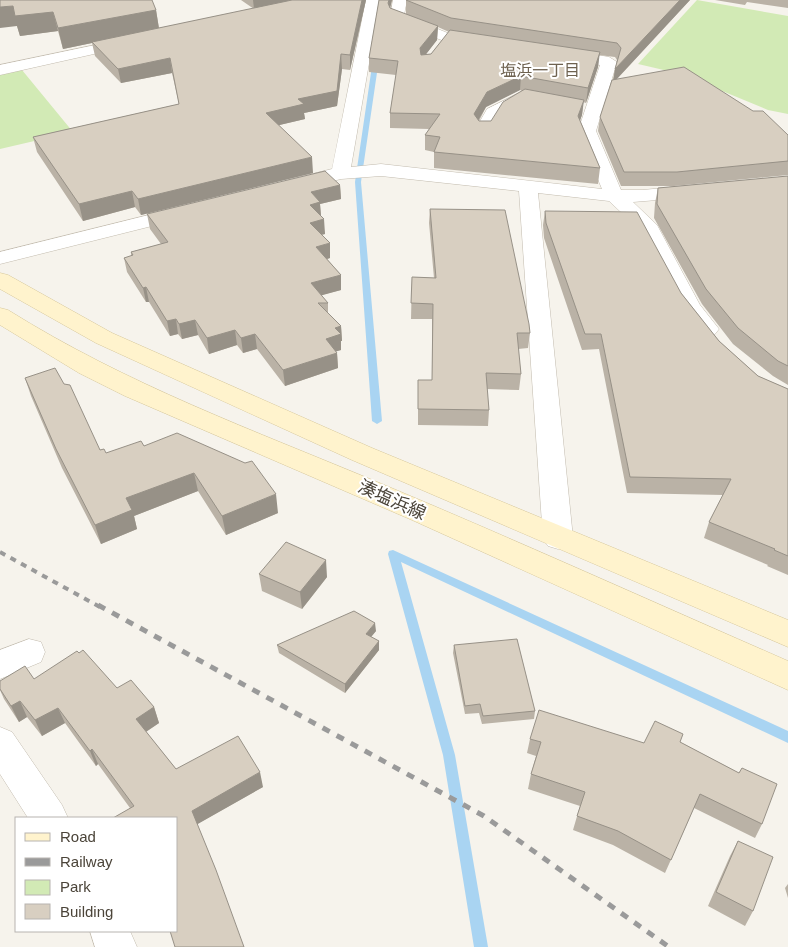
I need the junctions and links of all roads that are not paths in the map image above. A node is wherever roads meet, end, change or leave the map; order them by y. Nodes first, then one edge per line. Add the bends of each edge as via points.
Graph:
1 (372, 0) edge
2 (400, 0) edge
3 (146, 38) edge
4 (495, 45) edge
5 (543, 52) edge
6 (0, 70) edge
7 (548, 102) edge
8 (484, 130) edge
9 (341, 173) junction
10 (528, 187) junction
11 (274, 190) edge
12 (711, 190) edge
13 (614, 195) junction
14 (199, 208) edge
15 (0, 258) edge
16 (0, 280) edge
17 (0, 315) edge
18 (718, 343) edge
19 (558, 538) junction
20 (788, 634) edge
21 (29, 652) dead end
22 (0, 665) edge
23 (788, 676) edge
24 (0, 743) edge
25 (48, 817) edge
26 (110, 932) edge
27 (116, 947) edge

1 - 9 street
2 - 4 street via 397,17 447,38
3 - 6 street
5 - 13 street via 609,62 584,109 587,131
7 - 8 street via 521,97 493,113
9 - 10 street via 381,170
9 - 11 street
10 - 13 street
10 - 19 street
12 - 13 street
13 - 18 street via 647,225 690,307
14 - 15 street
16 - 19 main road, 湊塩浜線 via 104,338
17 - 23 main road, 湊塩浜線 via 70,358 155,400 372,491
19 - 20 main road, 湊塩浜線
21 - 22 street
24 - 25 street
26 - 27 street

